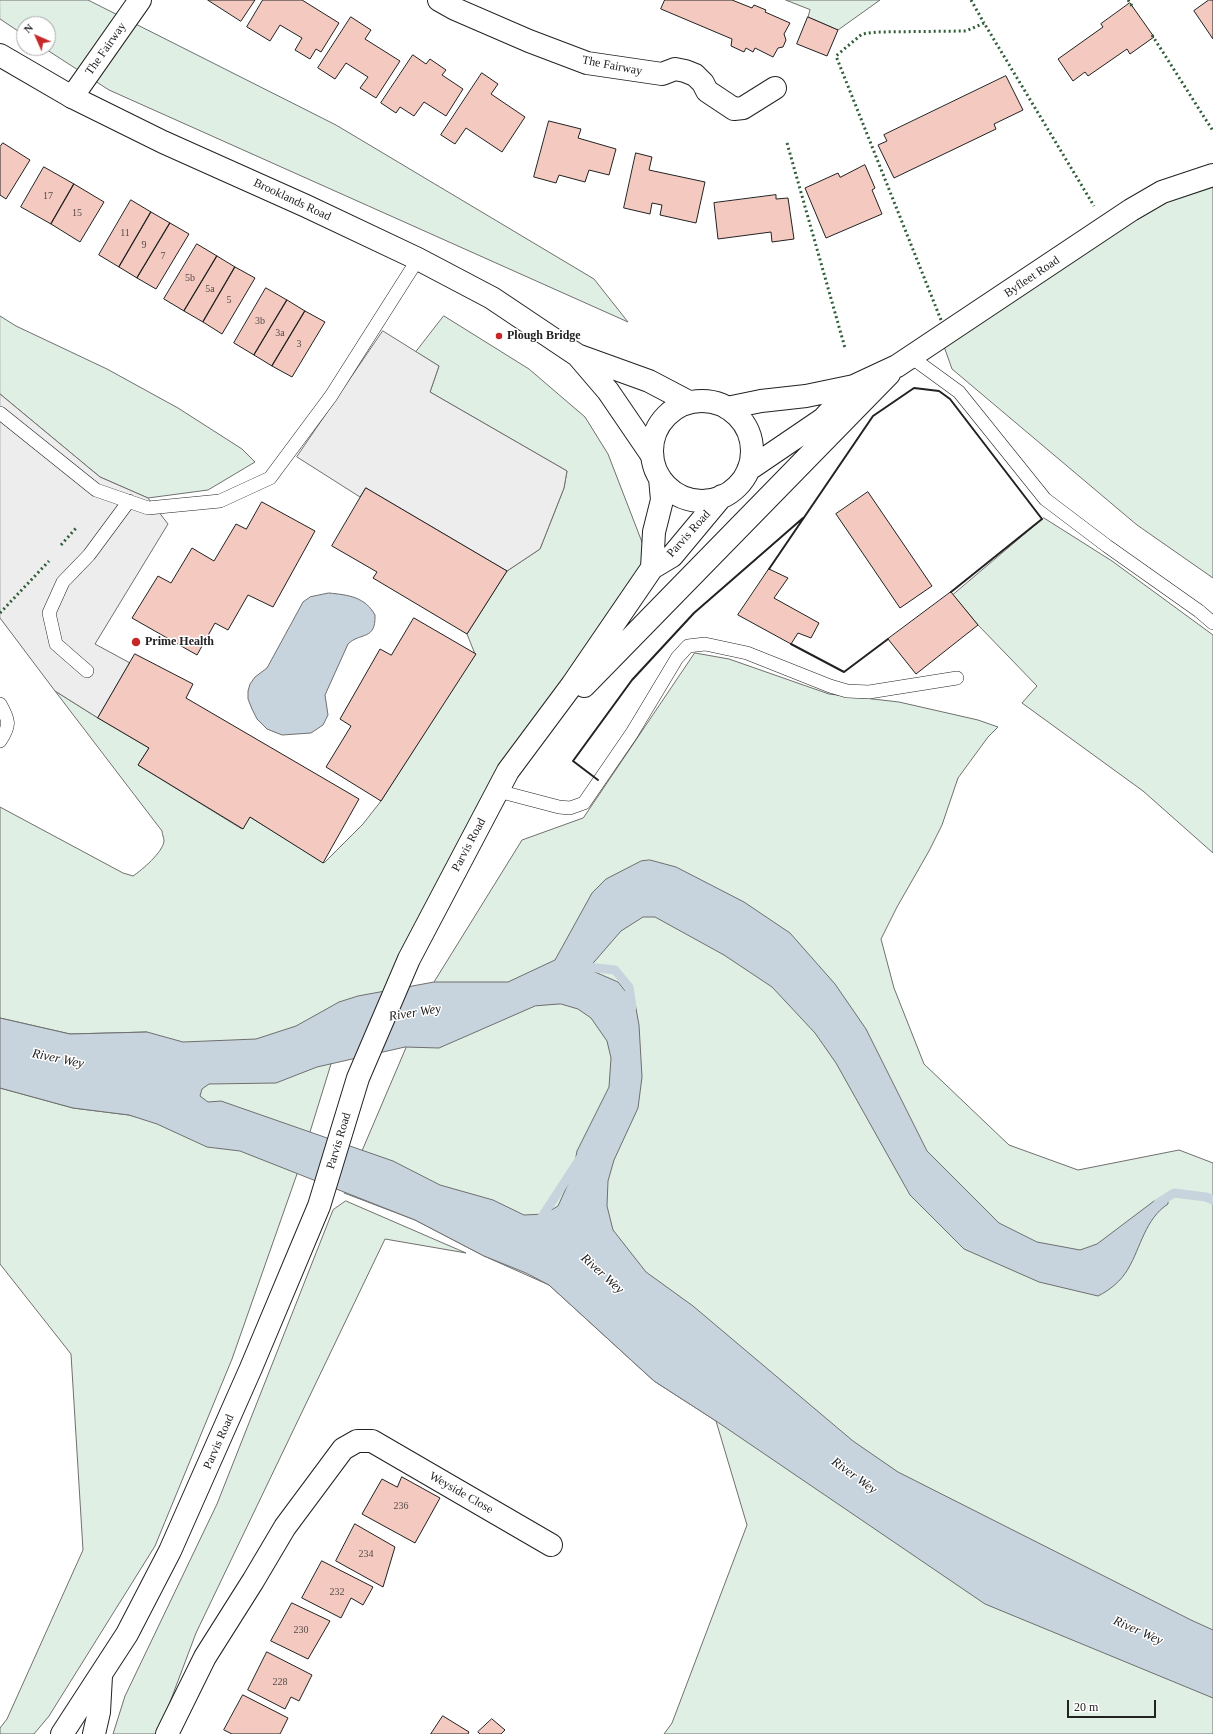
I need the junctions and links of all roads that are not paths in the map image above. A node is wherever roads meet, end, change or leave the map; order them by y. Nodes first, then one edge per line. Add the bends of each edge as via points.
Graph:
1 (140, 0) edge
2 (439, 0) edge
3 (0, 55) edge
4 (775, 88) dead end
5 (72, 97) junction
6 (1213, 175) edge
7 (418, 259) junction
8 (577, 355) junction
9 (904, 362) junction
10 (854, 386) junction
11 (689, 402) junction
12 (727, 408) junction
13 (0, 413) edge
14 (651, 454) junction
15 (748, 470) junction
16 (660, 478) junction
17 (722, 496) junction
18 (129, 501) junction
19 (652, 568) junction
20 (1213, 623) edge
21 (87, 671) dead end
22 (957, 678) dead end
23 (0, 704) edge
24 (531, 740) junction
25 (0, 741) edge
26 (498, 790) junction
27 (550, 1545) dead end
28 (101, 1676) junction
29 (62, 1734) edge
30 (94, 1734) edge
31 (167, 1734) edge

1 - 5 main road, The Fairway
2 - 4 main road, The Fairway via 528,41 587,63 662,74 675,70 685,71 695,75 707,91 734,109 743,108
3 - 5 main road, Brooklands Road
5 - 7 main road, Brooklands Road via 163,142
6 - 9 main road, Byfleet Road via 1162,192 1131,210
7 - 8 main road, Brooklands Road via 492,298
7 - 18 lane via 332,396 270,478 220,502 148,508
8 - 11 main road via 649,381
8 - 14 main road via 608,391
9 - 10 main road, Byfleet Road
9 - 20 lane via 959,392 1045,499
9 - 24 main road
10 - 12 main road, Byfleet Road
10 - 15 main road, Byfleet Road via 823,419
11 - 12 main road via 715,402
11 - 14 main road via 665,416 652,440
12 - 15 main road via 738,416 751,442
13 - 18 lane via 96,490
14 - 16 main road
15 - 17 main road via 738,486
16 - 17 main road via 672,491 688,499 705,501
16 - 19 main road, Parvis Road via 662,500 654,532
17 - 19 main road, Parvis Road via 672,556
18 - 21 lane via 89,555 64,582 50,613 56,644
19 - 24 main road, Parvis Road
22 - 26 lane via 869,692 847,691 747,653 705,644 688,646 677,658 632,733 584,803 570,808 558,807
23 - 25 lane via 8,717 8,730
24 - 26 main road, Parvis Road via 508,771
26 - 28 main road, Parvis Road via 409,959 358,1078 319,1206 251,1368 170,1551 127,1634
27 - 31 main road, Weyside Close via 372,1441 357,1441 343,1449 285,1527 205,1658
28 - 29 main road, Parvis Road
28 - 30 main road via 99,1712

